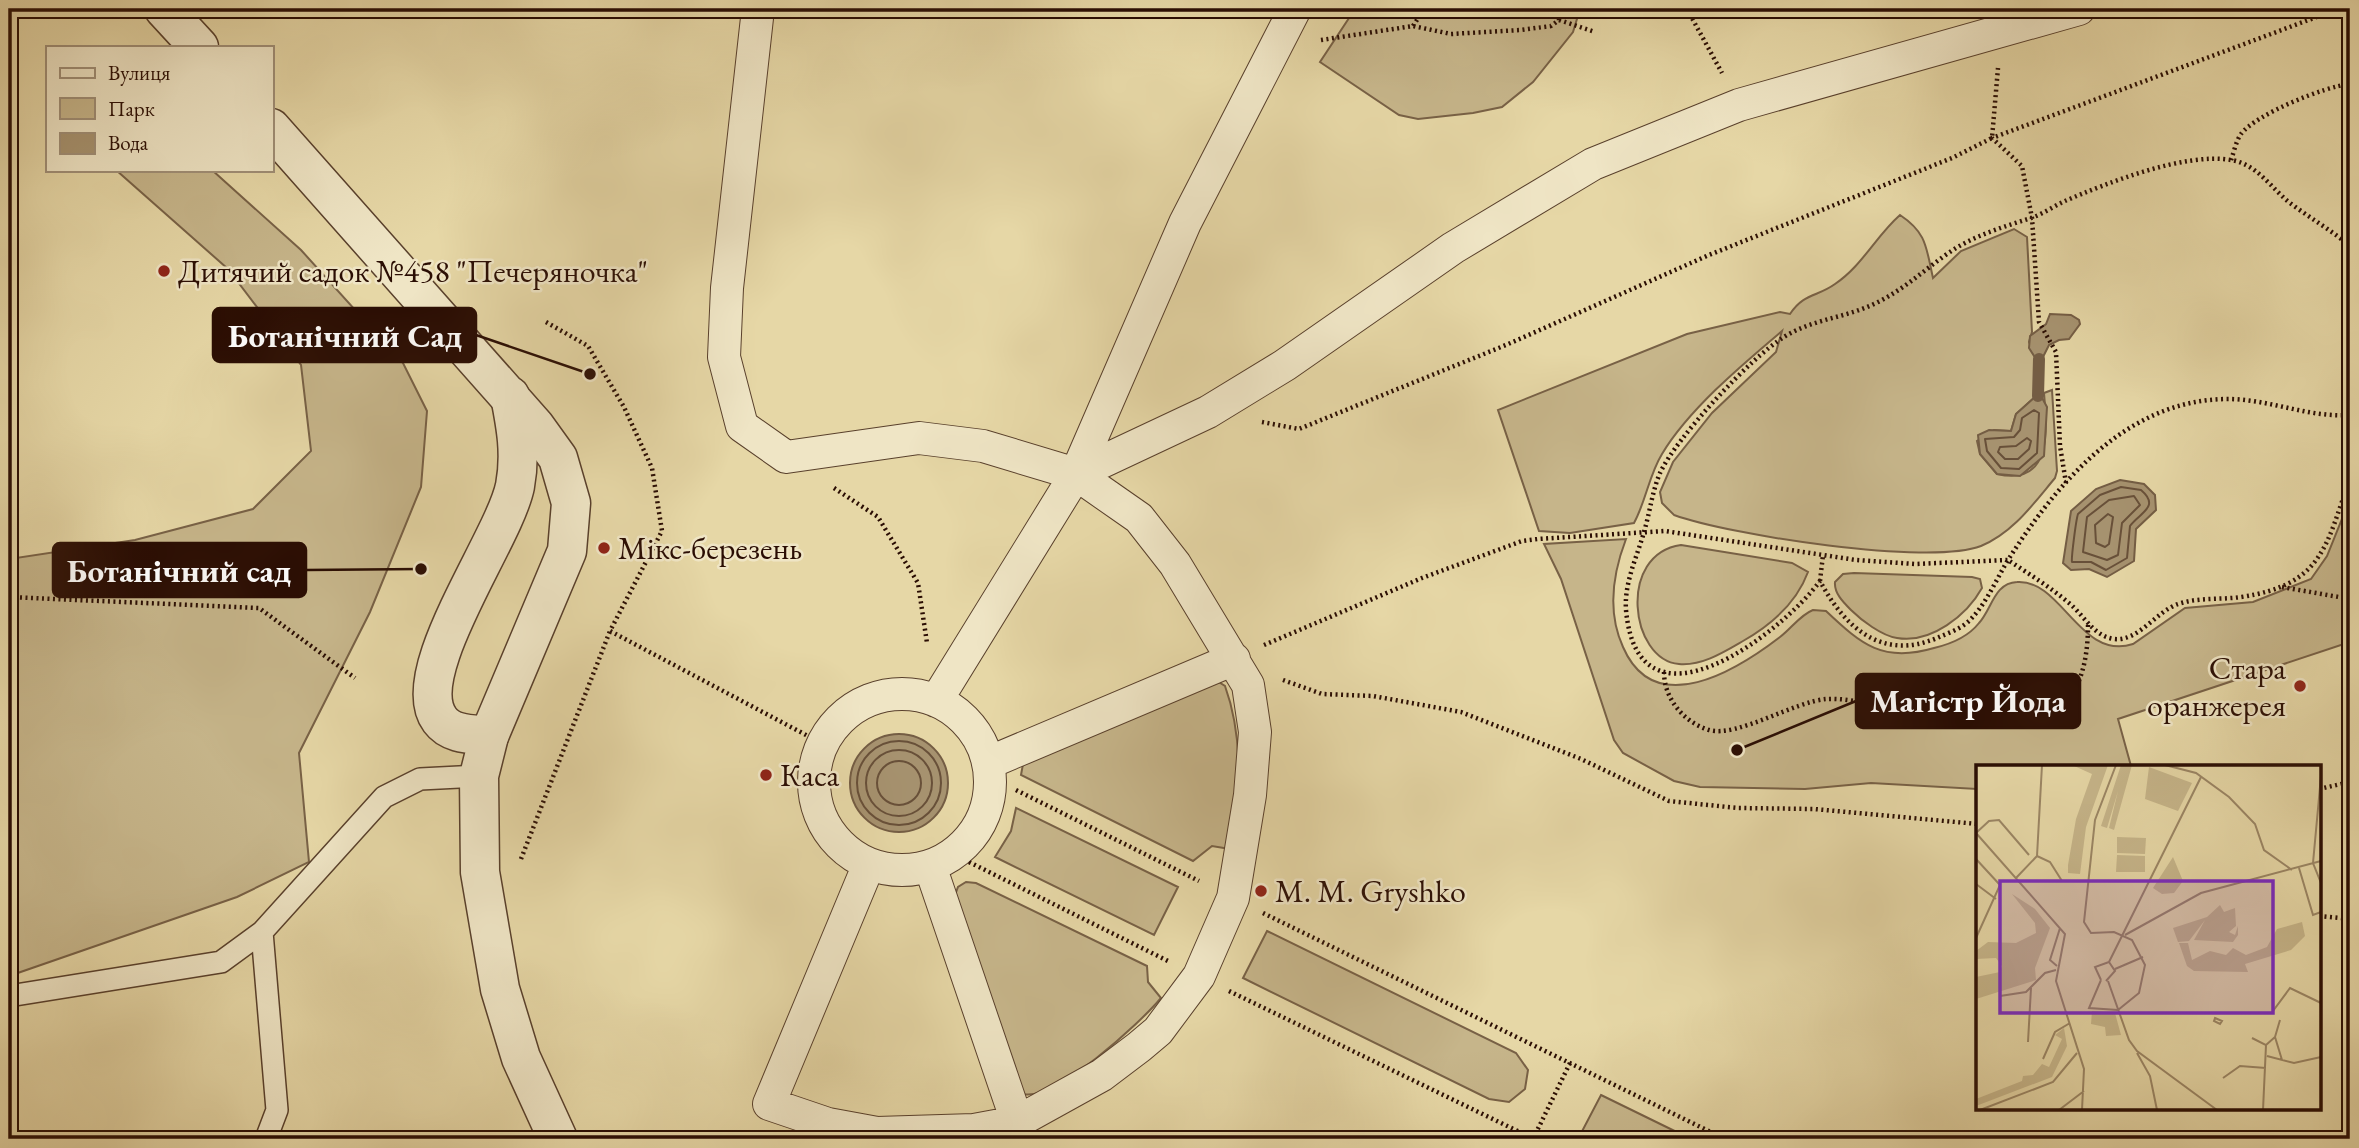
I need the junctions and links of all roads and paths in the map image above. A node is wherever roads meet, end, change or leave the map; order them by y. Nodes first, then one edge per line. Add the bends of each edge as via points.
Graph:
1 (164, 9) edge
2 (758, 9) edge
3 (1295, 9) edge
4 (1424, 9) edge
5 (1558, 9) edge
6 (1687, 9) edge
7 (2079, 9) edge
8 (2337, 9) edge
9 (1559, 20) junction
10 (1413, 26) junction
11 (2001, 29) junction
12 (1595, 32) dead end
13 (198, 46) edge
14 (1272, 52) junction
15 (2350, 84) edge
16 (1739, 105) junction
17 (273, 130) edge
18 (1992, 138) junction
19 (2231, 160) junction
20 (2032, 218) junction
21 (2350, 246) edge
22 (546, 322) dead end
23 (509, 396) junction
24 (1208, 412) junction
25 (2350, 415) edge
26 (786, 457) junction
27 (1076, 474) junction
28 (2350, 478) edge
29 (2066, 484) junction
30 (1644, 532) junction
31 (1823, 555) junction
32 (2008, 561) junction
33 (1820, 581) junction
34 (2281, 586) junction
35 (9, 597) edge
36 (2350, 599) edge
37 (2088, 624) junction
38 (610, 631) junction
39 (1234, 659) junction
40 (1664, 672) junction
41 (355, 678) dead end
42 (936, 701) junction
43 (489, 736) junction
44 (823, 744) junction
45 (989, 770) junction
46 (479, 776) junction
47 (2350, 782) edge
48 (2320, 789) edge
49 (1976, 824) edge
50 (941, 860) junction
51 (519, 863) dead end
52 (869, 864) junction
53 (1233, 898) junction
54 (2320, 916) edge
55 (2350, 919) edge
56 (261, 932) junction
57 (1199, 976) junction
58 (9, 996) edge
59 (1570, 1063) junction
60 (1020, 1130) edge
61 (266, 1139) edge
62 (558, 1139) edge
63 (1533, 1139) edge
64 (1725, 1139) edge

1 - 13 street
2 - 26 street via 727,288 724,357 742,426
3 - 14 street
4 - 10 path
5 - 9 path
6 - 16 path
7 - 11 street
8 - 18 path
9 - 10 path via 1551,26 1451,34
9 - 12 path
10 - 14 path via 1328,38
11 - 16 street
11 - 18 path
14 - 27 street via 1185,223
15 - 19 path via 2337,85 2266,115 2241,134
16 - 24 street via 1593,164 1454,248 1285,365
17 - 23 street
18 - 20 path via 2022,166
18 - 24 path via 1952,159 1709,255 1506,345 1299,429
19 - 20 path via 2181,163 2133,176
19 - 21 path via 2248,166 2288,202
20 - 29 path via 2039,322 2056,352
20 - 30 path via 1955,249 1874,304 1818,320 1783,337 1675,445 1651,495
22 - 38 path via 588,346 624,407 652,468 662,531
23 - 43 street via 558,458 571,503 567,551
23 - 43 street via 520,449 514,488 438,657 431,691 440,720 458,733
24 - 27 street
25 - 29 path via 2229,399 2180,406 2122,432 2093,454
26 - 27 street via 919,438 983,446
26 - 42 path via 878,517 885,528 918,583
27 - 39 street via 1139,518 1175,565
27 - 42 street
28 - 34 path via 2321,555 2301,576
29 - 32 path via 2033,520
30 - 31 path via 1693,533
30 - 39 path via 1522,541 1422,578
30 - 40 path via 1626,592 1626,610 1634,643
31 - 32 path via 1915,565
31 - 33 path
32 - 33 path via 1968,622 1905,648 1887,645 1846,619
32 - 37 path via 2071,604
33 - 40 path via 1780,625 1734,656 1701,670
34 - 36 path
34 - 37 path via 2249,596 2175,605 2128,637 2101,635
35 - 41 path via 259,608
37 - 40 path via 2086,660 2073,696 2058,711 2035,719 1941,722 1827,699 1712,731 1699,726 1666,695
38 - 44 path
38 - 51 path
39 - 45 street
39 - 49 path via 1322,694 1373,696 1461,712 1581,759 1669,801
39 - 53 street via 1248,685 1255,732
42 - 44 street via 914,695 868,701 834,726
42 - 45 street via 969,725
43 - 46 street
44 - 52 street via 814,771 816,800 826,827 844,849
45 - 50 street via 988,804 980,822 969,839
45 - 53 path
46 - 56 lane via 420,779 384,797
46 - 62 street via 480,872 500,989 521,1058
47 - 48 path
50 - 52 street via 910,870
50 - 57 path
50 - 60 street
52 - 60 street via 769,1104 828,1124 877,1133
53 - 57 street
53 - 59 path
54 - 55 path
56 - 58 lane via 221,962
56 - 61 lane via 277,1110
57 - 60 street via 1158,1031
57 - 63 path
59 - 63 path
59 - 64 path

